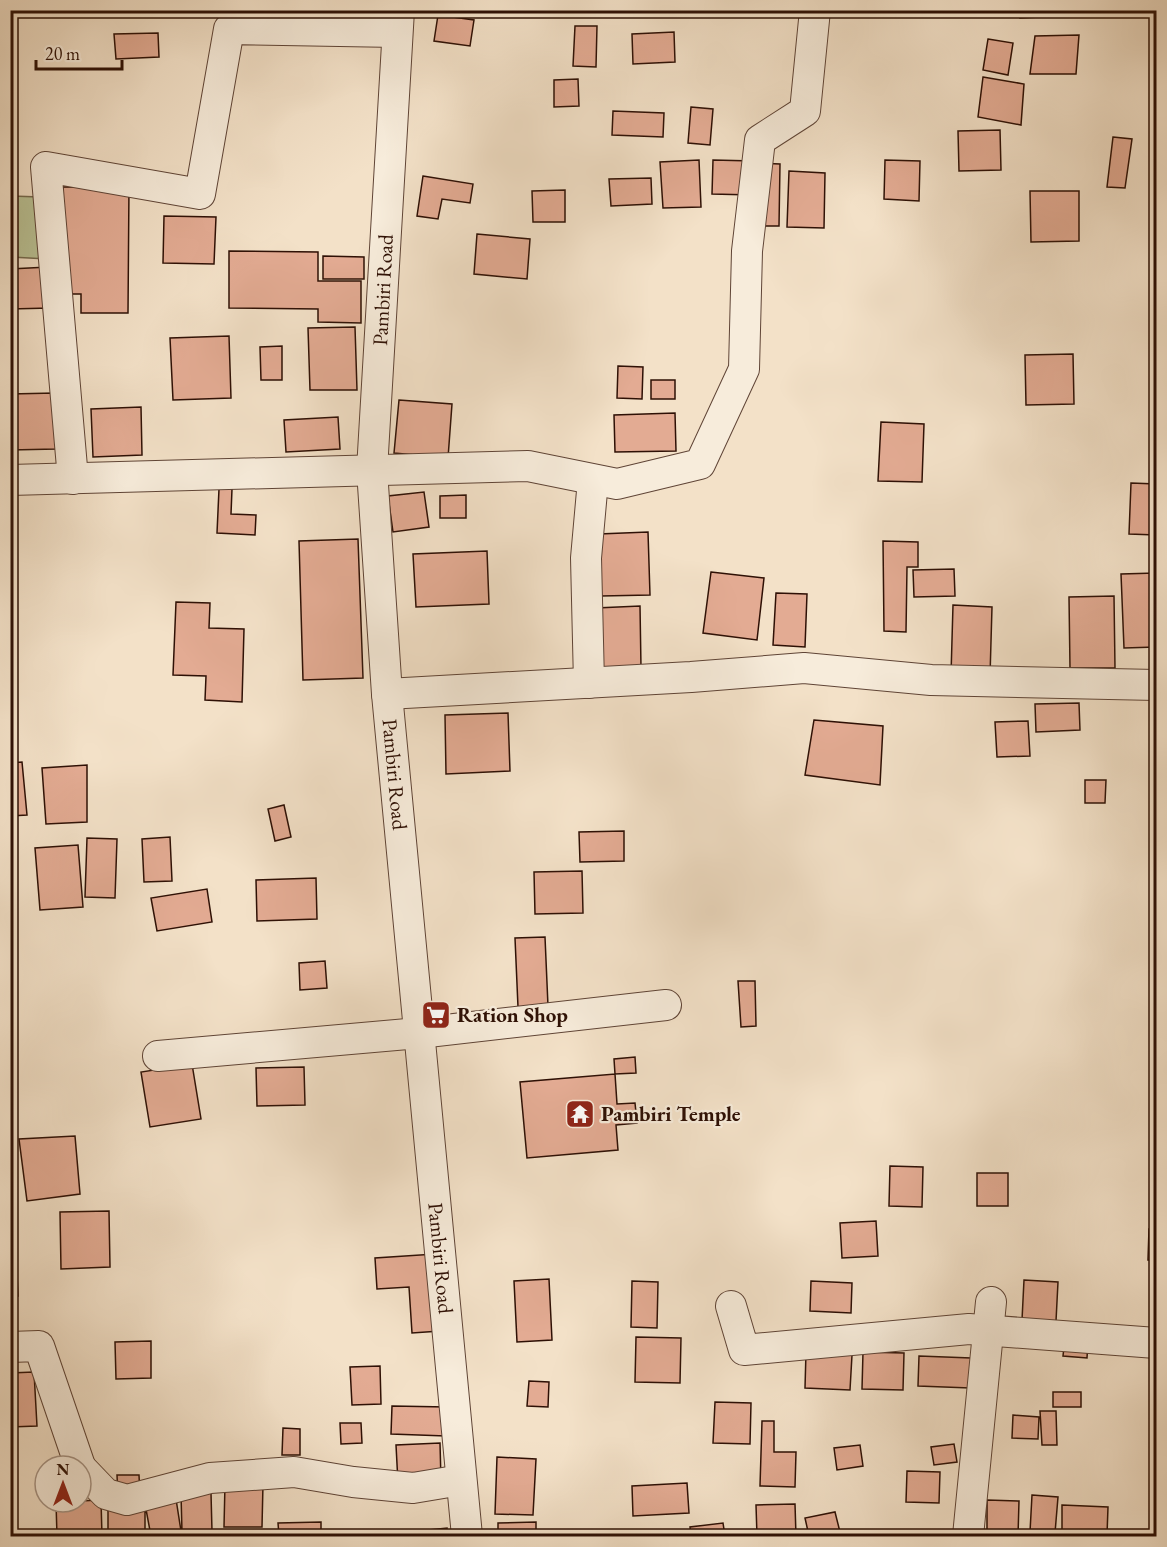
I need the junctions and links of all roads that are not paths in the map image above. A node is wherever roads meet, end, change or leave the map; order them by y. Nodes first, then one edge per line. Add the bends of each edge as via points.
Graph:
1 (815, 10) edge
2 (398, 21) edge
3 (372, 470) junction
4 (73, 479) junction
5 (10, 480) edge
6 (593, 480) junction
7 (588, 683) junction
8 (1156, 685) edge
9 (387, 694) junction
10 (666, 1005) dead end
11 (419, 1033) junction
12 (158, 1056) dead end
13 (731, 1306) dead end
14 (990, 1316) junction
15 (1156, 1342) edge
16 (10, 1347) edge
17 (76, 1454) edge
18 (93, 1480) edge
19 (461, 1480) junction
20 (466, 1536) edge
21 (968, 1536) edge

1 - 6 street via 805,111 760,140 747,251 744,369 700,464 617,484
2 - 3 street, Pambiri Road
2 - 4 street via 229,29 200,194 46,166
3 - 4 street
3 - 6 street via 528,466
3 - 9 street, Pambiri Road
4 - 5 street
6 - 7 street via 586,558
7 - 8 street via 804,668 931,680
7 - 9 street
9 - 11 street, Pambiri Road
10 - 11 street
11 - 12 street
11 - 19 street, Pambiri Road
13 - 14 street via 744,1350 894,1334
14 - 15 street
14 - 21 street
16 - 17 street via 39,1346
18 - 19 street via 106,1494 127,1500 210,1478 294,1472 414,1488
19 - 20 street, Pambiri Road

